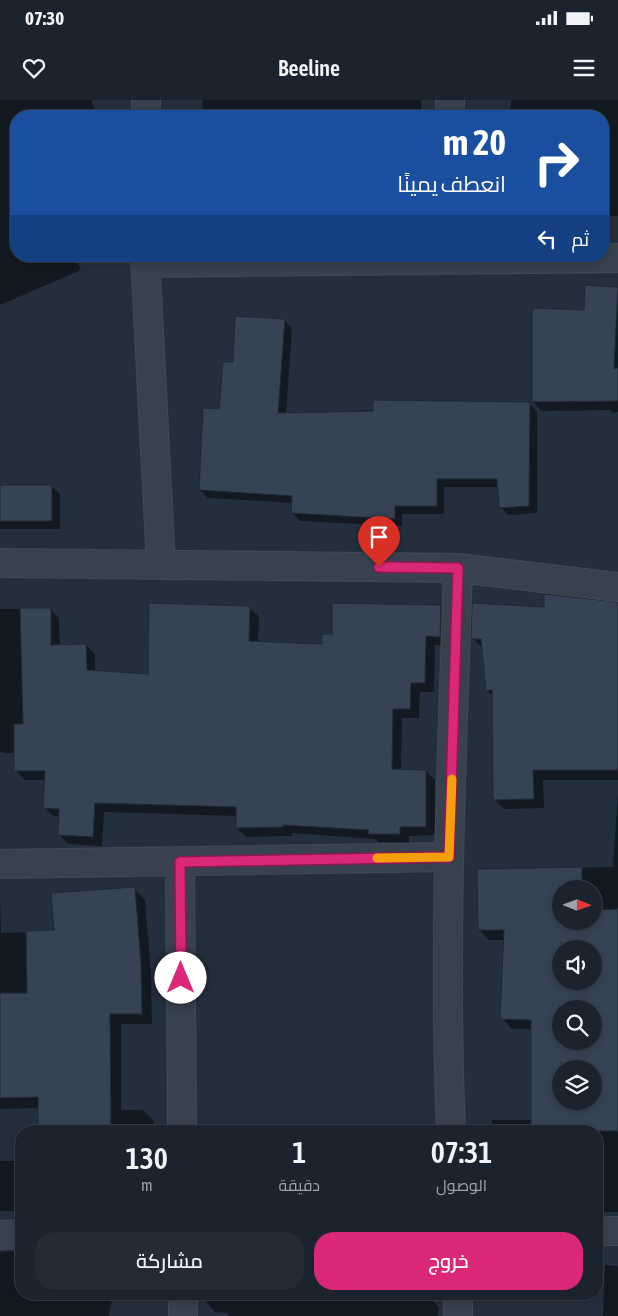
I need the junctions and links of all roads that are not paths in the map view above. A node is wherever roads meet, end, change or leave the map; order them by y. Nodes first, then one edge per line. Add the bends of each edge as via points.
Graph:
1 (145, 262) edge
2 (0, 563) edge
3 (161, 565) junction
4 (458, 568) junction
5 (618, 587) edge
6 (449, 857) junction
7 (180, 862) junction
8 (0, 864) edge
9 (182, 1125) edge
10 (451, 1125) edge
11 (603, 1231) edge
12 (618, 1231) edge
13 (15, 1234) edge
14 (0, 1235) edge
15 (183, 1300) edge
16 (458, 1300) edge
17 (183, 1316) edge
18 (458, 1316) edge

1 - 3 street
2 - 3 street
3 - 4 street
4 - 5 street
4 - 6 street
6 - 7 street
6 - 10 street via 447,1027
7 - 8 street
7 - 9 street
11 - 12 street
13 - 14 street
15 - 17 street
16 - 18 street

